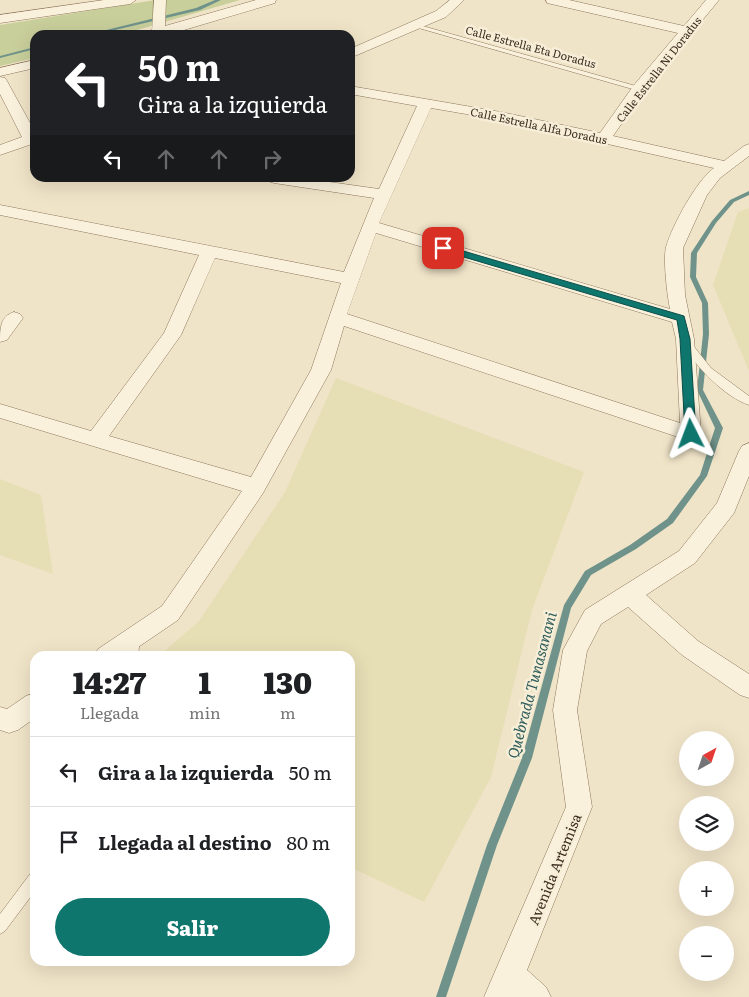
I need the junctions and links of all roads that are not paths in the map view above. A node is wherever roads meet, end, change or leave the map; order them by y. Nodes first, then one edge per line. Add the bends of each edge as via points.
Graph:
1 (130, 0) edge
2 (160, 0) edge
3 (270, 0) edge
4 (458, 0) edge
5 (552, 0) edge
6 (713, 0) edge
7 (0, 19) edge
8 (416, 26) junction
9 (157, 28) edge
10 (686, 31) junction
11 (355, 52) edge
12 (30, 65) edge
13 (0, 72) edge
14 (0, 82) edge
15 (639, 88) junction
16 (355, 91) edge
17 (426, 103) junction
18 (30, 134) edge
19 (604, 138) junction
20 (30, 140) edge
21 (749, 149) edge
22 (0, 150) edge
23 (727, 166) junction
24 (300, 182) edge
25 (384, 195) junction
26 (0, 210) edge
27 (370, 226) junction
28 (209, 252) junction
29 (350, 279) junction
30 (337, 317) junction
31 (14, 318) dead end
32 (681, 318) junction
33 (0, 336) edge
34 (685, 339) junction
35 (749, 401) edge
36 (0, 411) edge
37 (96, 439) junction
38 (749, 451) edge
39 (256, 487) junction
40 (630, 594) junction
41 (133, 647) edge
42 (121, 651) edge
43 (749, 687) edge
44 (30, 707) edge
45 (0, 718) edge
46 (30, 886) edge
47 (0, 926) edge
48 (505, 986) edge
49 (536, 997) edge

1 - 7 street
2 - 9 street
3 - 9 street
4 - 8 street via 441,14
5 - 10 street
6 - 10 street, Calle Estrella Ni Doradus
8 - 11 street
8 - 15 lane, Calle Estrella Eta Doradus
10 - 15 street, Calle Estrella Ni Doradus
12 - 13 street
14 - 18 street
15 - 19 street, Calle Estrella Ni Doradus
16 - 17 street, Calle Estrella Alfa Doradus
17 - 19 street, Calle Estrella Alfa Doradus
17 - 25 street
19 - 23 street, Calle Estrella Alfa Doradus
20 - 22 street
21 - 23 street
23 - 32 street via 714,175 699,194 674,248 676,295
24 - 25 street
25 - 27 street
26 - 28 street
27 - 29 street
27 - 32 street
28 - 29 street
28 - 37 street via 172,335
29 - 30 street
30 - 34 street via 691,434
30 - 39 street via 321,370
31 - 33 street
32 - 34 street
34 - 35 lane via 695,358 711,375
36 - 37 street
37 - 39 street
38 - 40 street, Avenida Artemisa via 726,507 686,557
39 - 41 street via 170,612
40 - 43 street via 690,648
40 - 48 street, Avenida Artemisa via 594,617 575,650 565,710 579,807
41 - 42 street
44 - 45 street via 9,722
46 - 47 lane
48 - 49 street

